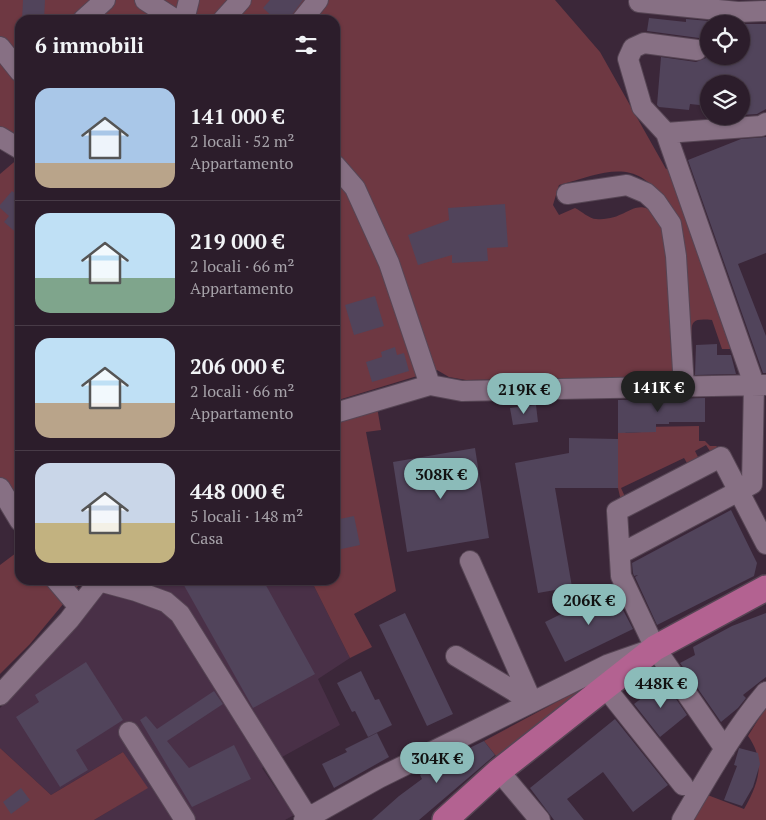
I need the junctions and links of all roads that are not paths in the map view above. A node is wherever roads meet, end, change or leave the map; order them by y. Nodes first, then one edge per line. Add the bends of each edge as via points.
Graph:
1 (105, 0) edge
2 (145, 0) edge
3 (189, 0) edge
4 (241, 0) edge
5 (318, 0) edge
6 (640, 2) dead end
7 (766, 12) edge
8 (88, 15) edge
9 (168, 15) edge
10 (185, 15) edge
11 (228, 15) edge
12 (306, 15) edge
13 (0, 47) edge
14 (697, 50) dead end
15 (15, 66) edge
16 (766, 123) edge
17 (666, 133) junction
18 (0, 137) edge
19 (15, 146) edge
20 (340, 172) edge
21 (567, 194) dead end
22 (760, 384) edge
23 (430, 385) junction
24 (684, 387) junction
25 (340, 412) edge
26 (0, 488) edge
27 (739, 492) junction
28 (15, 513) edge
29 (766, 544) edge
30 (620, 554) junction
31 (470, 561) dead end
32 (60, 585) edge
33 (95, 585) edge
34 (137, 586) edge
35 (766, 588) edge
36 (79, 607) junction
37 (655, 648) junction
38 (456, 656) dead end
39 (605, 687) junction
40 (766, 692) edge
41 (0, 695) edge
42 (532, 702) junction
43 (129, 732) dead end
44 (725, 749) junction
45 (499, 771) junction
46 (683, 785) dead end
47 (306, 819) edge
48 (185, 820) edge
49 (445, 820) edge
50 (540, 820) edge
51 (682, 820) edge

1 - 8 street
2 - 9 street
3 - 10 street
4 - 11 street
5 - 12 street
6 - 7 street
13 - 15 street
14 - 17 street via 644,43 633,48 628,60 642,107
16 - 17 street
17 - 22 street
18 - 19 street
20 - 23 street via 355,188 389,263
21 - 24 street via 627,185 656,202 671,224
22 - 24 street
22 - 27 street via 752,484
23 - 24 street via 462,391
23 - 25 street
26 - 28 street
27 - 29 street
27 - 30 street
27 - 30 street via 721,458 617,511
30 - 37 street via 621,576
31 - 42 street
32 - 36 street
33 - 36 street
34 - 47 street via 180,614
35 - 37 main road
36 - 41 street
37 - 39 main road
37 - 42 street via 607,665
37 - 44 street
38 - 42 street
39 - 45 main road
39 - 46 street
40 - 44 street
42 - 47 street via 379,778
43 - 48 street
44 - 51 street
45 - 49 main road
45 - 50 street

